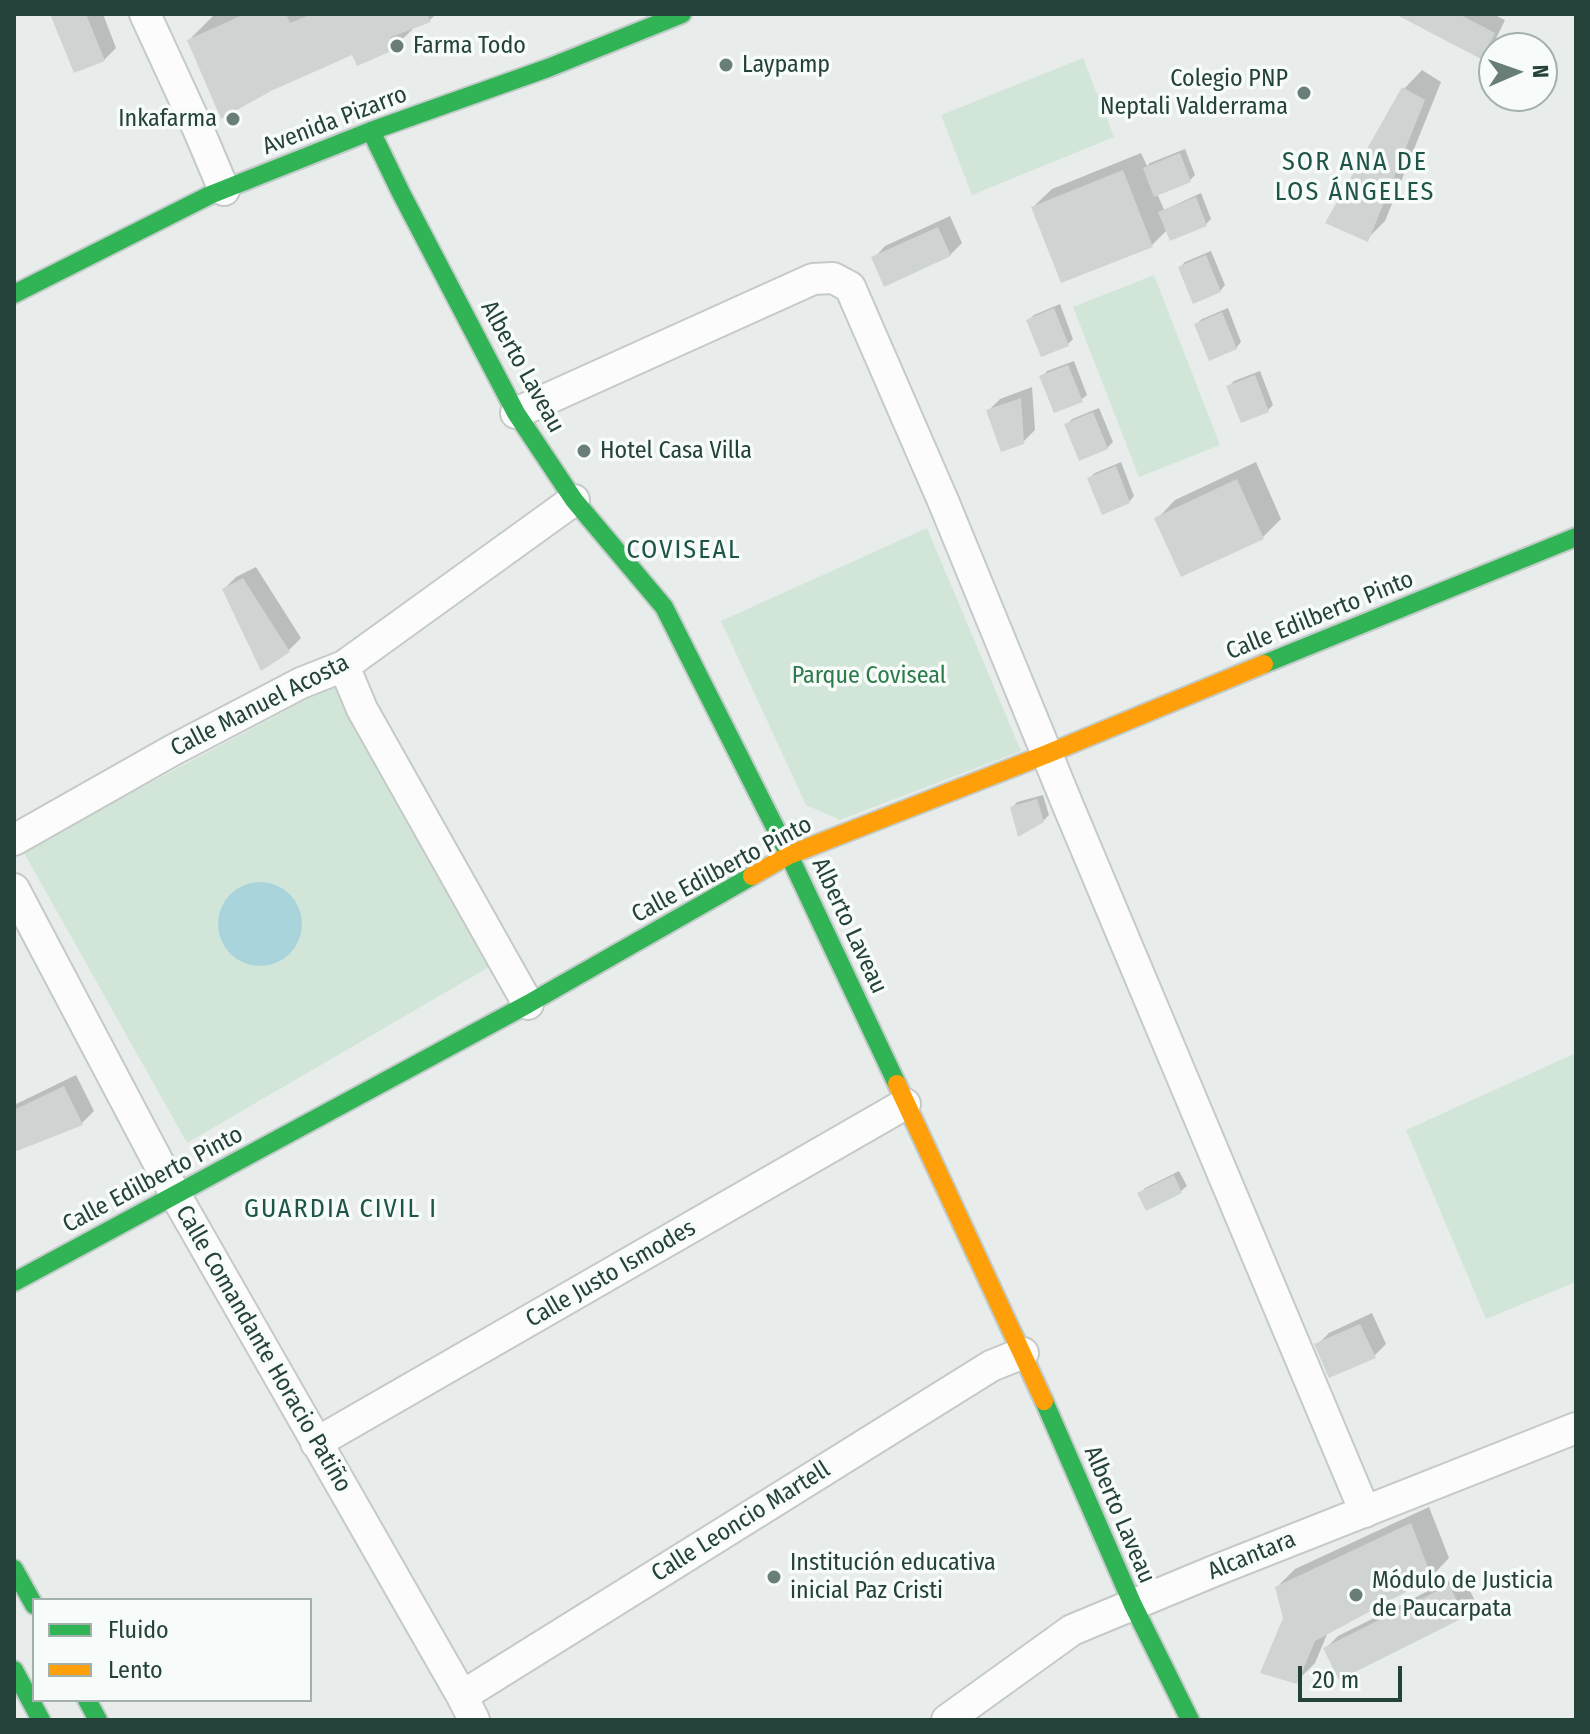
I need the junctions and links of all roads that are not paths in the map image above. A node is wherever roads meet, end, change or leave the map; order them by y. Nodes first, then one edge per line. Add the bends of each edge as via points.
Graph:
1 (145, 14) edge
2 (682, 14) edge
3 (371, 131) junction
4 (224, 190) junction
5 (14, 294) edge
6 (516, 413) junction
7 (574, 500) junction
8 (1576, 537) edge
9 (344, 666) junction
10 (1047, 754) junction
11 (14, 840) edge
12 (789, 855) junction
13 (14, 889) edge
14 (528, 1004) junction
15 (905, 1104) junction
16 (176, 1196) junction
17 (14, 1282) edge
18 (1023, 1353) junction
19 (1576, 1428) edge
20 (316, 1443) junction
21 (1365, 1512) junction
22 (14, 1569) edge
23 (32, 1601) edge
24 (1133, 1605) junction
25 (14, 1670) edge
26 (88, 1702) edge
27 (468, 1708) edge
28 (41, 1720) edge
29 (98, 1720) edge
30 (947, 1720) edge
31 (1190, 1720) edge

1 - 4 street
2 - 3 street, Avenida Pizarro
3 - 4 street, Avenida Pizarro
3 - 6 street, Alberto Laveau
4 - 5 street, Avenida Pizarro
6 - 7 street, Alberto Laveau
6 - 10 street via 813,279 833,278 850,287
7 - 9 street, Calle Manuel Acosta
7 - 12 street, Alberto Laveau via 664,607
8 - 10 street, Calle Edilberto Pinto
9 - 11 street, Calle Manuel Acosta via 224,723
9 - 14 street via 362,709
10 - 12 street, Calle Edilberto Pinto
10 - 21 street
12 - 14 street, Calle Edilberto Pinto
12 - 15 street, Alberto Laveau
13 - 16 street, Calle Comandante Horacio Patiño
14 - 16 street, Calle Edilberto Pinto
15 - 18 street, Alberto Laveau
15 - 20 street, Calle Justo Ismodes
16 - 17 street, Calle Edilberto Pinto
16 - 20 street, Calle Comandante Horacio Patiño
18 - 24 street, Alberto Laveau
18 - 27 street, Calle Leoncio Martell via 991,1366
19 - 21 street, Alcantara
20 - 27 street, Calle Comandante Horacio Patiño
21 - 24 street, Alcantara
22 - 23 street
24 - 30 street, Alcantara via 1072,1630
24 - 31 street, Alberto Laveau
25 - 28 street
26 - 29 street

